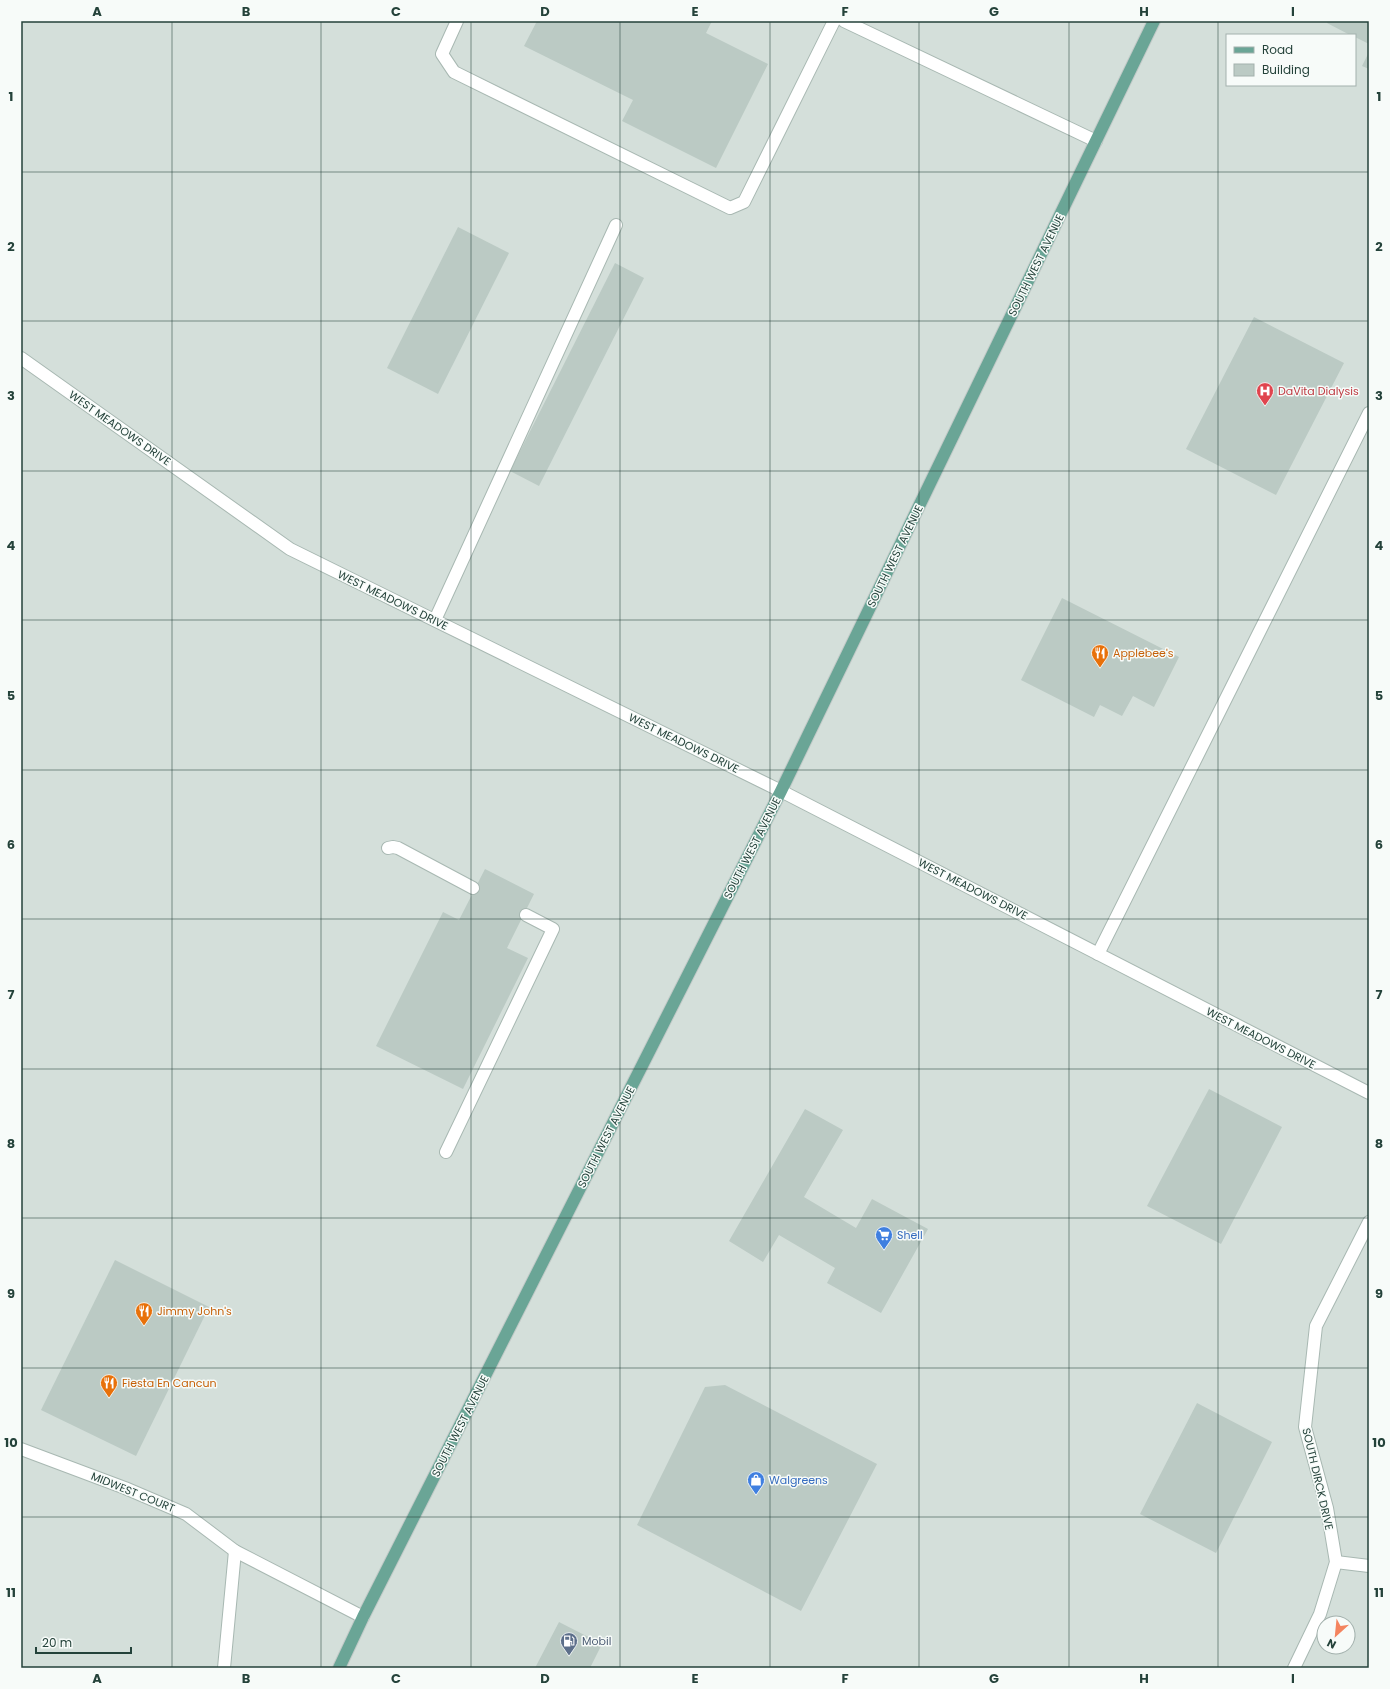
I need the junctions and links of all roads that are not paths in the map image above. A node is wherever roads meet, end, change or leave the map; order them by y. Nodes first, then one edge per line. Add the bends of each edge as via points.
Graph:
1 (457, 21) edge
2 (834, 21) edge
3 (844, 21) edge
4 (1154, 21) edge
5 (1096, 141) junction
6 (616, 224) dead end
7 (21, 358) edge
8 (1369, 413) edge
9 (435, 620) junction
10 (781, 791) junction
11 (388, 848) dead end
12 (473, 888) dead end
13 (526, 915) dead end
14 (1098, 954) junction
15 (1369, 1093) edge
16 (446, 1152) dead end
17 (1369, 1222) edge
18 (21, 1449) edge
19 (235, 1551) junction
20 (1336, 1562) junction
21 (1369, 1566) edge
22 (363, 1617) junction
23 (224, 1668) edge
24 (338, 1668) edge
25 (1294, 1668) edge

1 - 2 street via 442,54 454,72 730,208 744,202
3 - 5 street
4 - 5 main road, SOUTH WEST AVENUE
5 - 10 main road, SOUTH WEST AVENUE
6 - 9 street
7 - 9 street, WEST MEADOWS DRIVE via 290,549
8 - 14 street
9 - 10 street, WEST MEADOWS DRIVE
10 - 14 street, WEST MEADOWS DRIVE
10 - 22 main road, SOUTH WEST AVENUE
11 - 12 street via 398,848
13 - 16 street via 553,928
14 - 15 street, WEST MEADOWS DRIVE
17 - 20 street, SOUTH DIRCK DRIVE via 1316,1326 1305,1427 1327,1508
18 - 19 street, MIDWEST COURT via 186,1514
19 - 22 street, MIDWEST COURT
19 - 23 street
20 - 21 street
20 - 25 street, SOUTH DIRCK DRIVE via 1320,1614
22 - 24 main road, SOUTH WEST AVENUE

